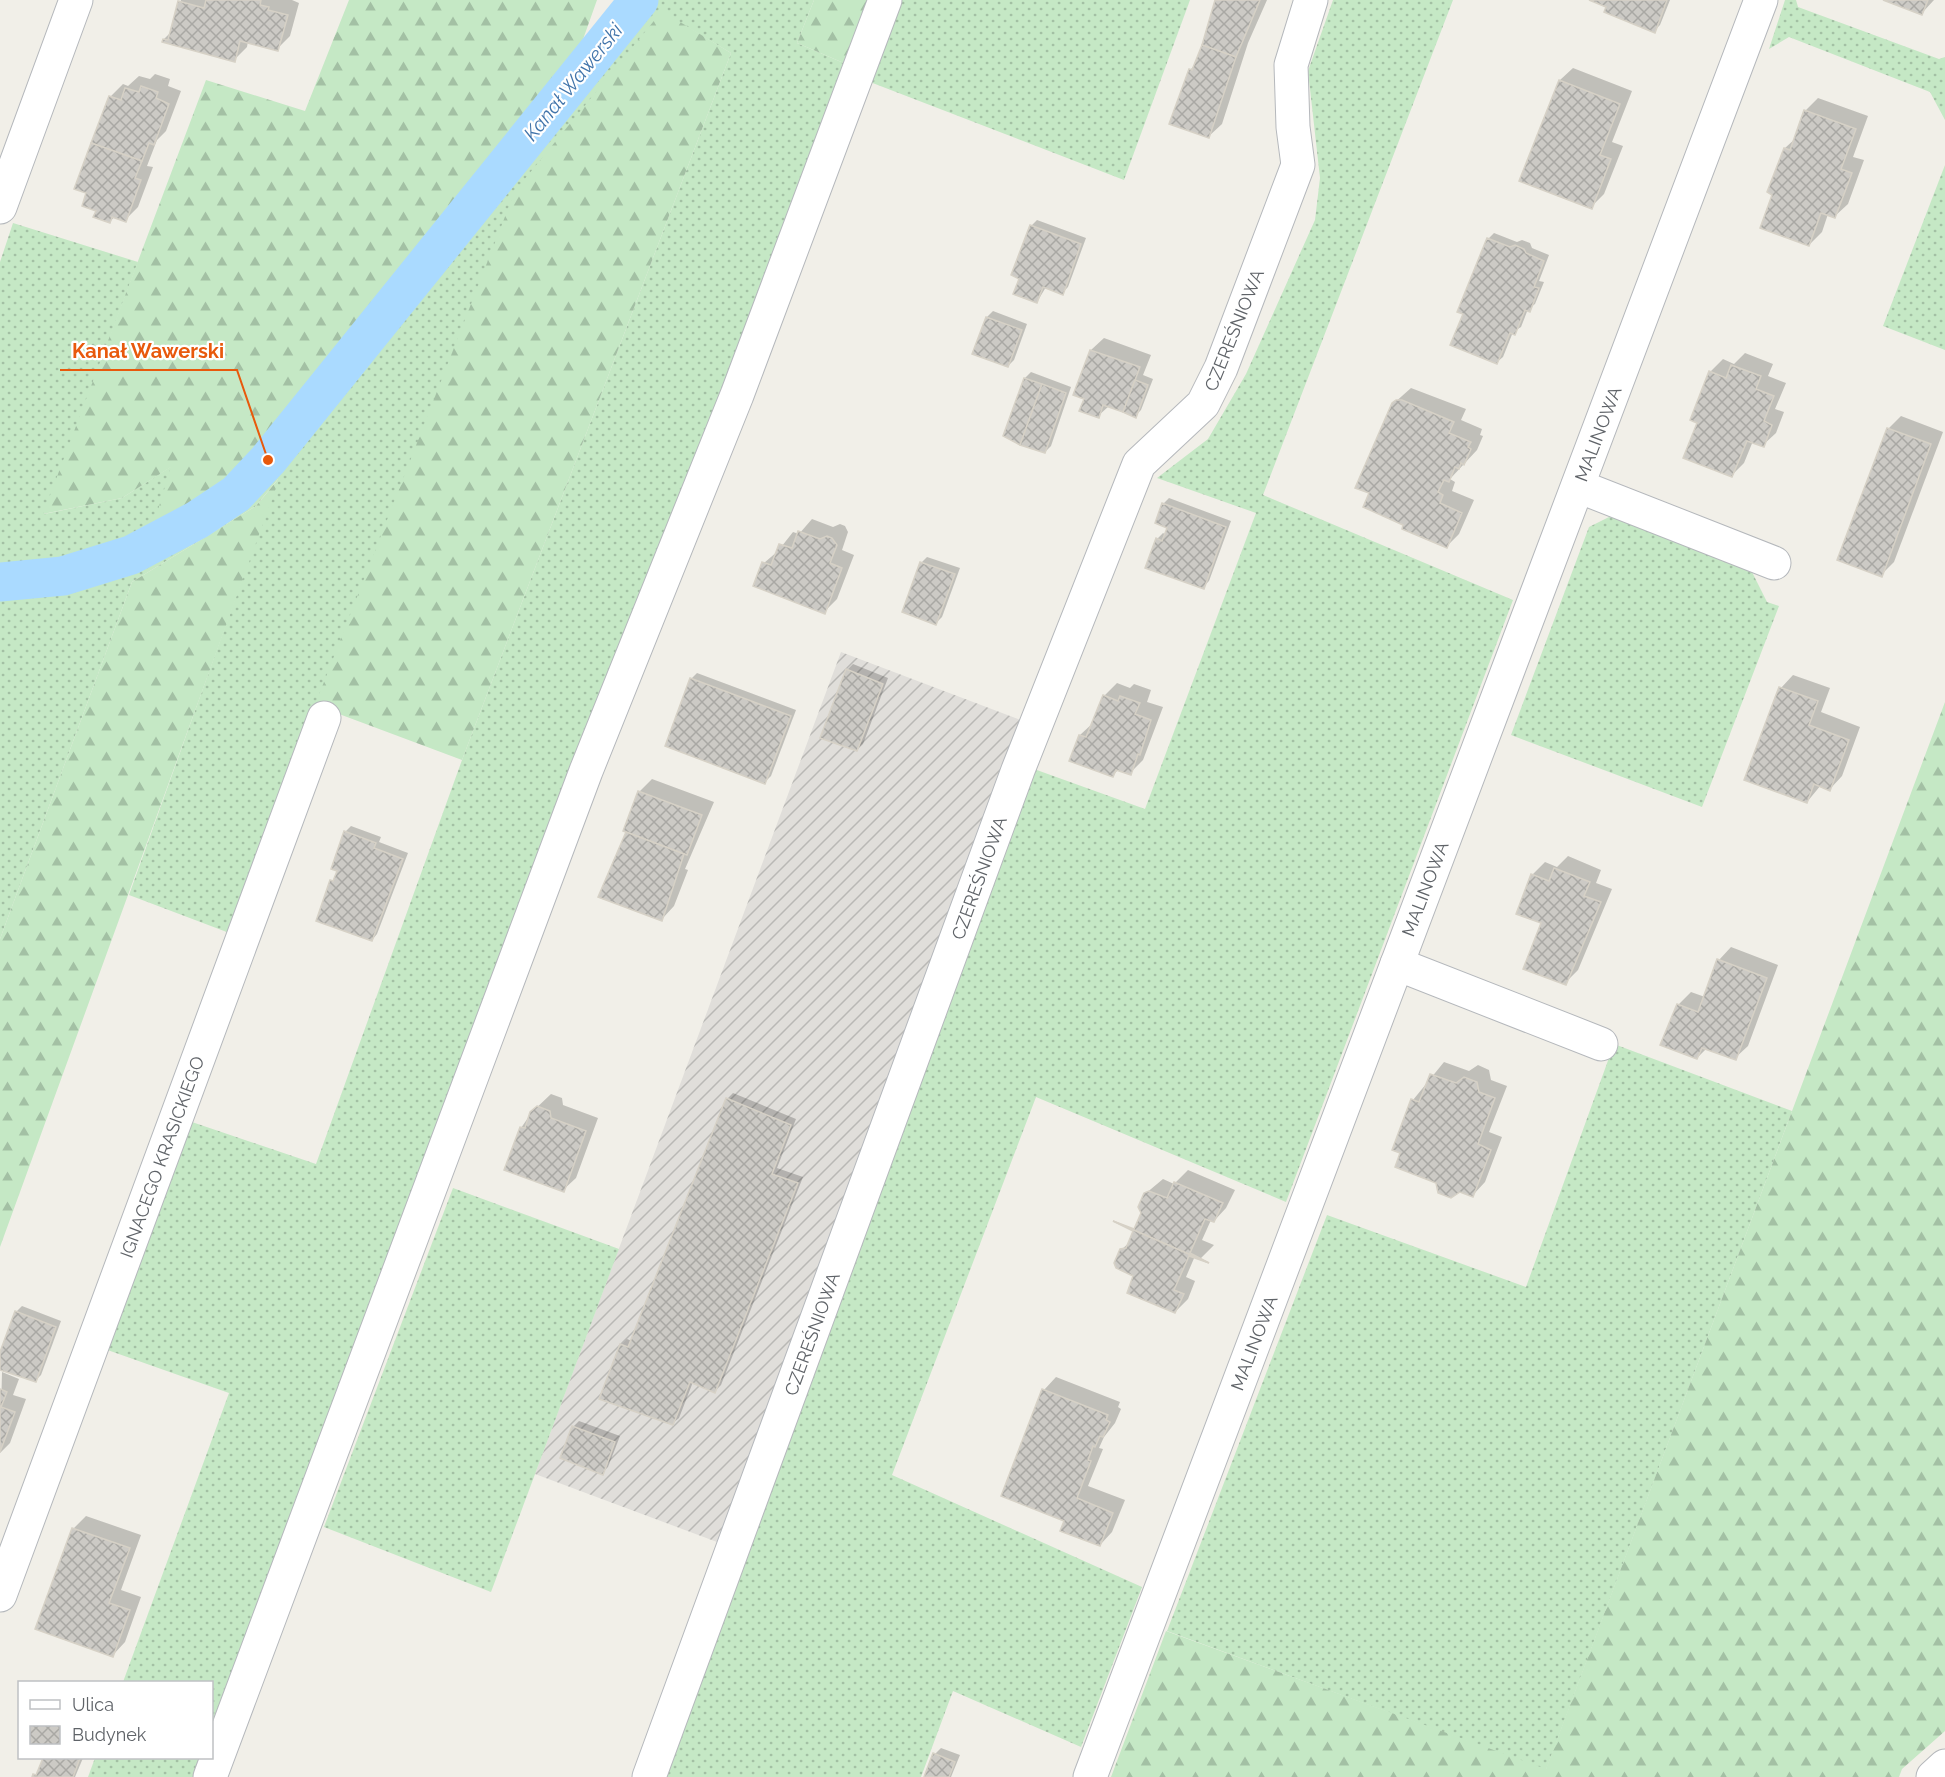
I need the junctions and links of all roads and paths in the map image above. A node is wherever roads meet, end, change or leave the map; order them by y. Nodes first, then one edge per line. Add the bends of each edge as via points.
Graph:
1 (76, 0) edge
2 (885, 0) edge
3 (1311, 0) edge
4 (1761, 0) edge
5 (0, 207) edge
6 (1578, 486) junction
7 (1774, 563) dead end
8 (324, 718) dead end
9 (1397, 964) junction
10 (1601, 1044) dead end
11 (0, 1595) edge
12 (1945, 1766) edge
13 (210, 1777) edge
14 (649, 1777) edge
15 (1089, 1777) edge
16 (1933, 1777) edge

1 - 5 street
2 - 13 street via 737,395 586,771
3 - 14 street, CZEREŚNIOWA via 1291,65 1298,165 1221,368 1203,404 1139,464 1018,770
4 - 6 street, MALINOWA
6 - 7 street
6 - 9 street, MALINOWA
8 - 11 street, IGNACEGO KRASICKIEGO
9 - 10 street
9 - 15 street, MALINOWA
12 - 16 street

